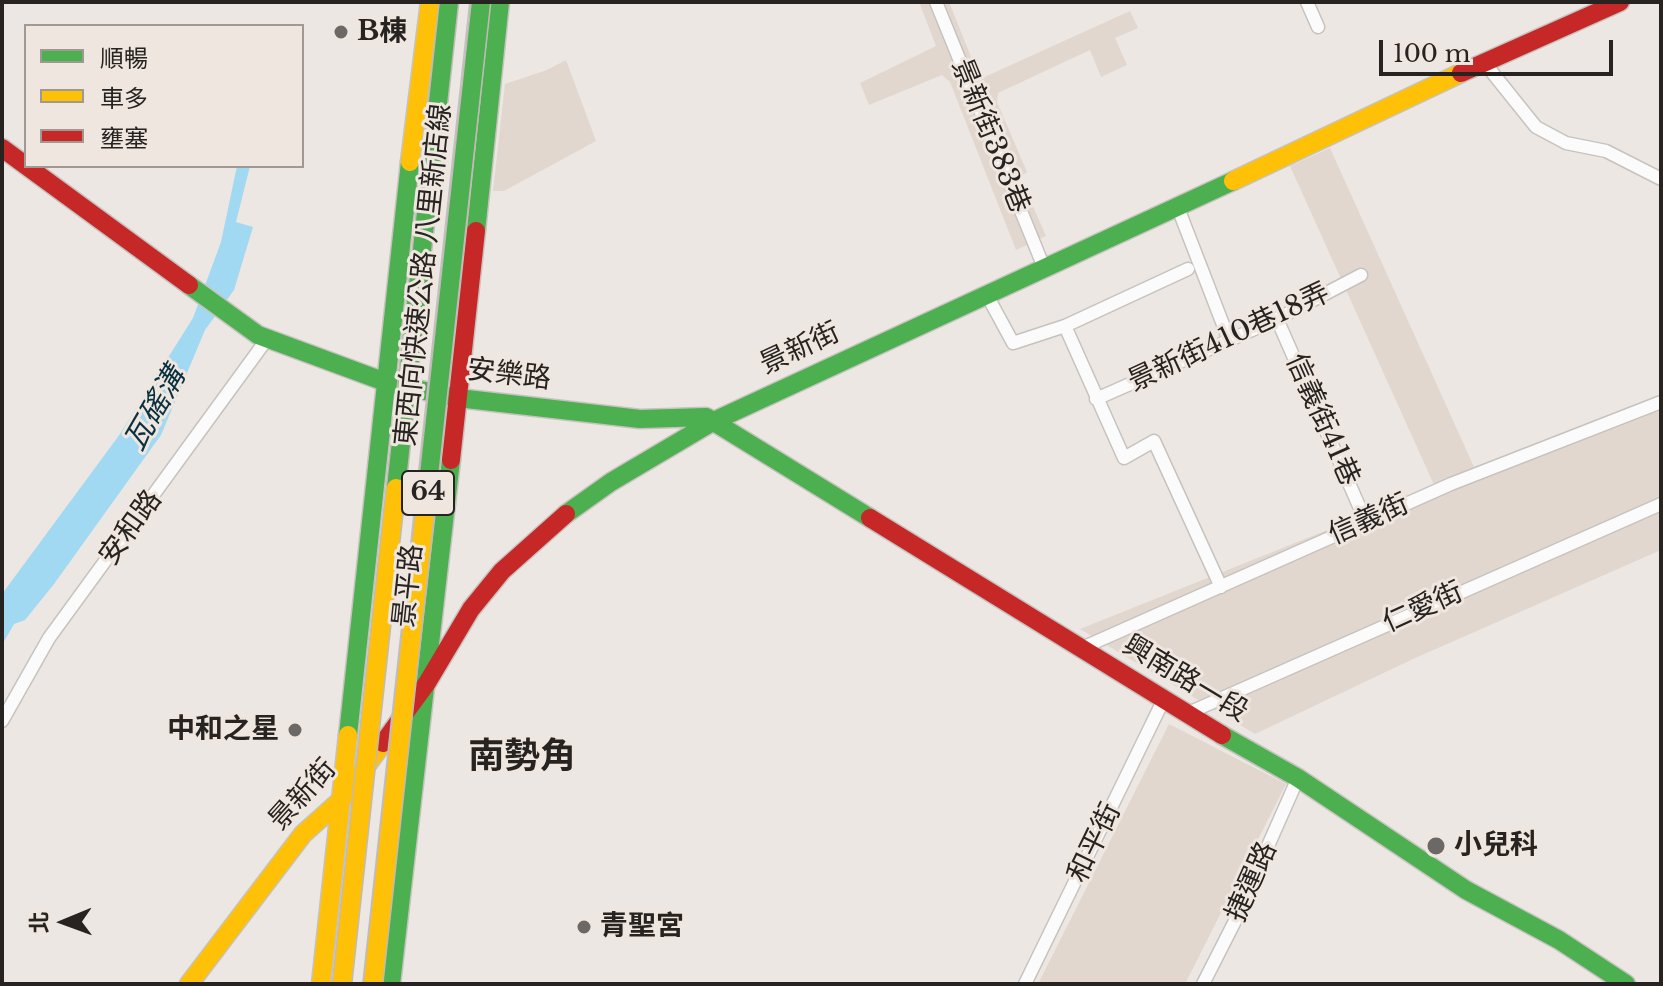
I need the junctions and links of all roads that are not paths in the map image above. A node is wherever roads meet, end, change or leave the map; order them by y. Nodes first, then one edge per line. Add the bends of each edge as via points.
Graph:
1 (430, 2) edge
2 (449, 2) edge
3 (481, 2) edge
4 (500, 2) edge
5 (936, 2) edge
6 (1307, 2) edge
7 (1620, 2) edge
8 (1318, 27) dead end
9 (1483, 61) junction
10 (2, 148) edge
11 (24, 164) edge
12 (29, 168) edge
13 (1661, 179) edge
14 (1178, 208) junction
15 (1188, 269) dead end
16 (1045, 270) junction
17 (1361, 275) dead end
18 (988, 297) junction
19 (1277, 319) junction
20 (1065, 326) junction
21 (262, 337) junction
22 (1229, 340) junction
23 (388, 383) junction
24 (458, 398) junction
25 (1096, 399) junction
26 (1661, 402) edge
27 (714, 421) junction
28 (1661, 504) edge
29 (1366, 522) junction
30 (1221, 587) junction
31 (1082, 648) junction
32 (427, 683) junction
33 (1163, 701) junction
34 (1186, 714) junction
35 (2, 721) edge
36 (1298, 778) junction
37 (341, 800) junction
38 (189, 984) edge
39 (321, 984) edge
40 (342, 984) edge
41 (373, 984) edge
42 (391, 984) edge
43 (1025, 984) edge
44 (1203, 984) edge
45 (1626, 984) edge

1 - 23 main road, 景平路
2 - 40 main road, 東西向快速公路 八里新店線 / 64, bridge
3 - 41 main road, 東西向快速公路 八里新店線 / 64, bridge
4 - 24 main road, 景平路
5 - 16 street, 景新街383巷
6 - 8 street
7 - 9 main road, 景新街
9 - 13 street via 1536,127 1566,143 1606,151
9 - 14 main road, 景新街
10 - 11 main road, 安樂路
12 - 21 main road, 安樂路
14 - 16 main road, 景新街
14 - 22 street
15 - 20 street
16 - 18 main road, 景新街
17 - 19 street, 景新街410巷18弄
18 - 20 street via 1013,343
18 - 27 main road, 景新街
19 - 22 street, 景新街410巷18弄
19 - 29 street, 信義街41巷
20 - 25 street
21 - 23 main road, 安樂路
21 - 35 street, 安和路 via 49,638
22 - 25 street, 景新街410巷18弄
23 - 24 main road, 安樂路
23 - 37 main road, 景平路
24 - 27 main road, 安樂路 via 640,419
24 - 32 main road, 景平路
25 - 30 street via 1124,458 1154,441
26 - 29 street, 信義街
27 - 31 main road, 興南路一段
27 - 32 main road, 景新街 via 611,482 520,552 471,609
28 - 34 street, 仁愛街
29 - 30 street, 信義街
30 - 31 street, 信義街
31 - 33 main road, 興南路一段
32 - 37 main road, 景新街
32 - 42 main road, 景平路
33 - 34 main road, 興南路一段
33 - 43 street, 和平街
34 - 36 main road, 興南路一段
36 - 44 street, 捷運路
36 - 45 main road, 興南路一段 via 1466,890
37 - 38 main road, 景新街 via 303,834
37 - 39 main road, 景平路

